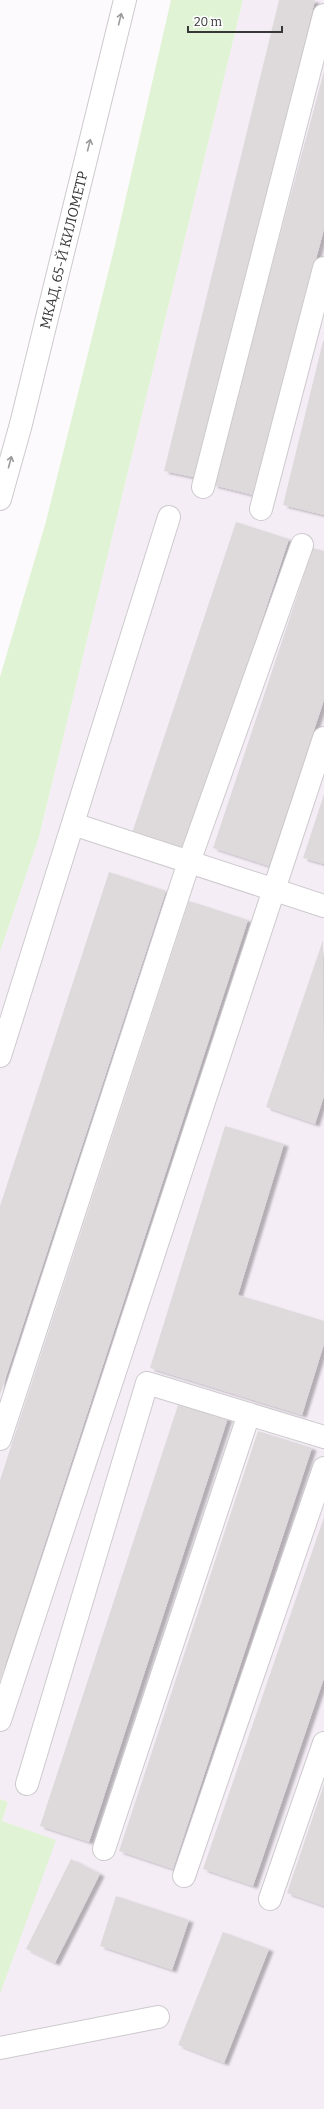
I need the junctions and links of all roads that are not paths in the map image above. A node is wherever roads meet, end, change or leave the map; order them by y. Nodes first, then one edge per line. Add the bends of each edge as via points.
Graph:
1 (125, 0) edge
2 (324, 15) edge
3 (324, 268) edge
4 (203, 487) dead end
5 (0, 499) edge
6 (260, 510) dead end
7 (169, 517) dead end
8 (302, 545) dead end
9 (324, 738) edge
10 (73, 824) junction
11 (189, 862) junction
12 (273, 889) junction
13 (324, 906) edge
14 (0, 1056) edge
15 (249, 1414) junction
16 (324, 1437) edge
17 (0, 1439) edge
18 (324, 1468) edge
19 (0, 1720) edge
20 (324, 1743) edge
21 (27, 1784) dead end
22 (104, 1849) dead end
23 (184, 1876) dead end
24 (270, 1899) dead end
25 (158, 2017) dead end
26 (0, 2048) edge

5 -> 1 main road, МКАД, 65-Й КИЛОМЕТР via 21,424
2 - 4 main road
3 - 6 main road
7 - 10 main road
8 - 11 main road
9 - 12 main road
10 - 11 main road
10 - 14 main road
11 - 12 main road
11 - 17 main road
12 - 13 main road
12 - 19 main road
15 - 16 main road
15 - 21 main road via 147,1383
15 - 22 main road
18 - 23 main road
20 - 24 main road
25 - 26 main road

